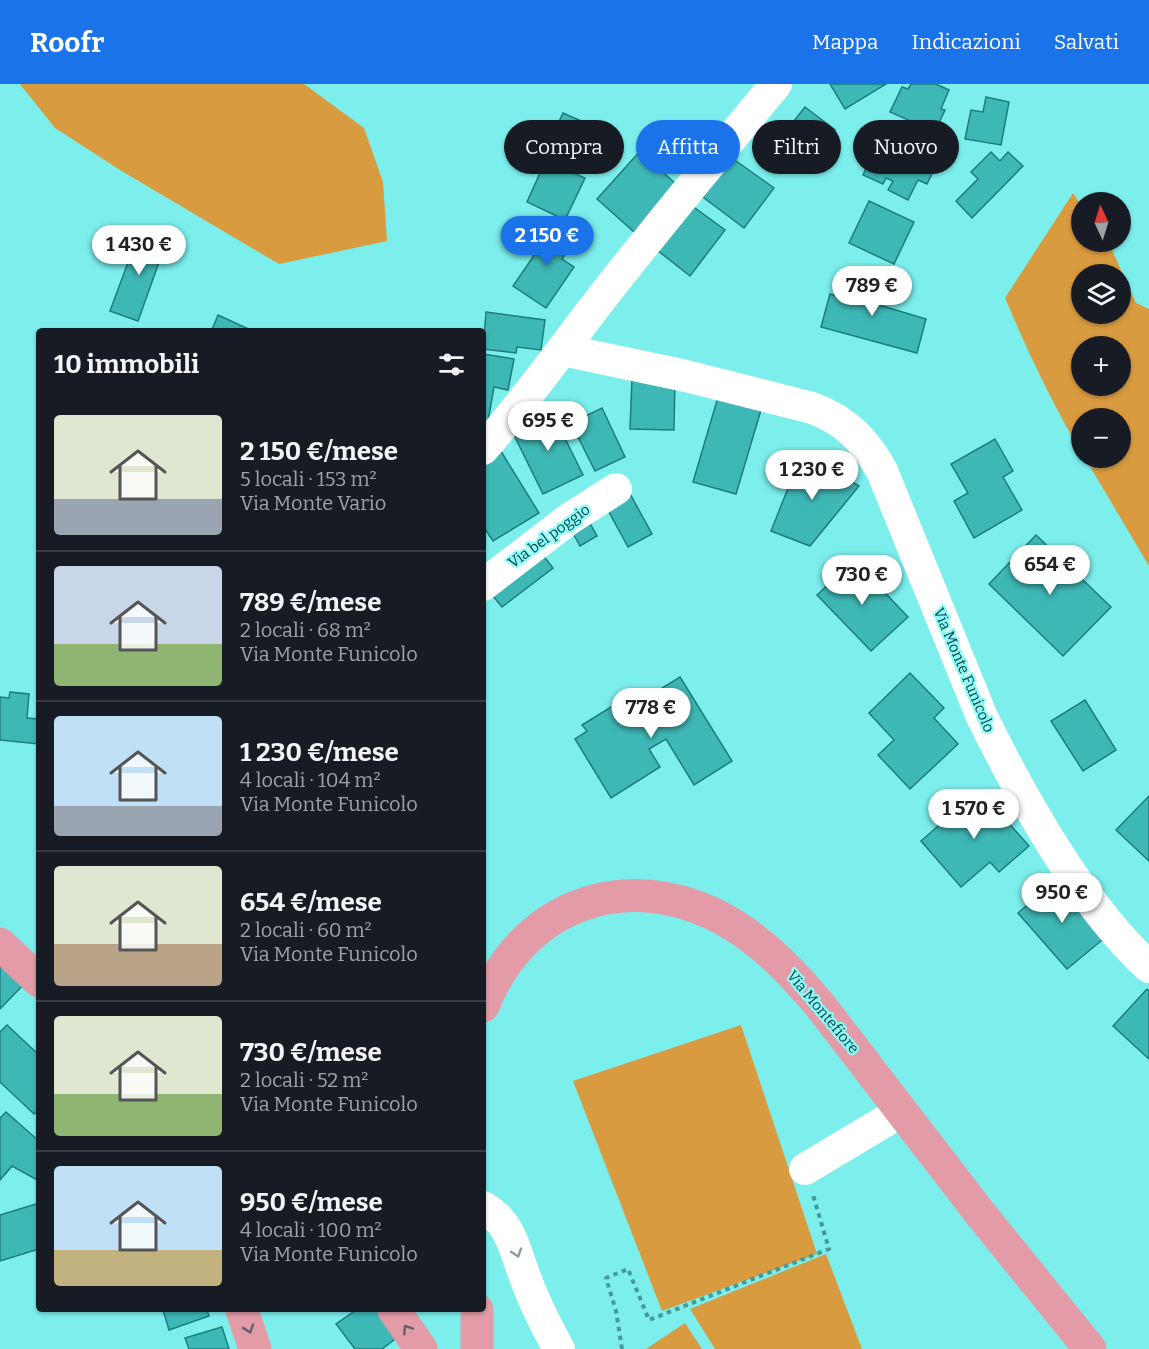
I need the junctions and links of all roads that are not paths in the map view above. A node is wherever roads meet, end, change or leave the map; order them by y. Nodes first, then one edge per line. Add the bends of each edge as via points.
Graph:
1 (776, 84) edge
2 (563, 350) junction
3 (486, 445) edge
4 (616, 489) dead end
5 (486, 583) edge
6 (0, 944) edge
7 (1149, 967) edge
8 (36, 973) edge
9 (486, 1000) edge
10 (902, 1111) junction
11 (805, 1169) road end
12 (486, 1209) edge
13 (243, 1312) edge
14 (395, 1312) edge
15 (477, 1312) edge
16 (255, 1349) edge
17 (421, 1349) edge
18 (477, 1349) edge
19 (559, 1349) edge
20 (1090, 1349) edge

1 - 2 street via 695,180
2 - 3 street
2 - 7 street, Via Monte Funicolo via 812,408 843,423 865,444 882,471 999,751 1084,891
4 - 5 street, Via bel poggio via 568,519
6 - 8 main road
9 - 10 main road, Via Montefiore via 520,946 533,932 566,911 600,899 633,894 685,903 736,926 776,957 834,1021
10 - 11 street
10 - 20 main road, Via Montefiore
12 -> 19 street via 509,1233
13 -> 16 main road
17 -> 14 main road
15 - 18 main road

